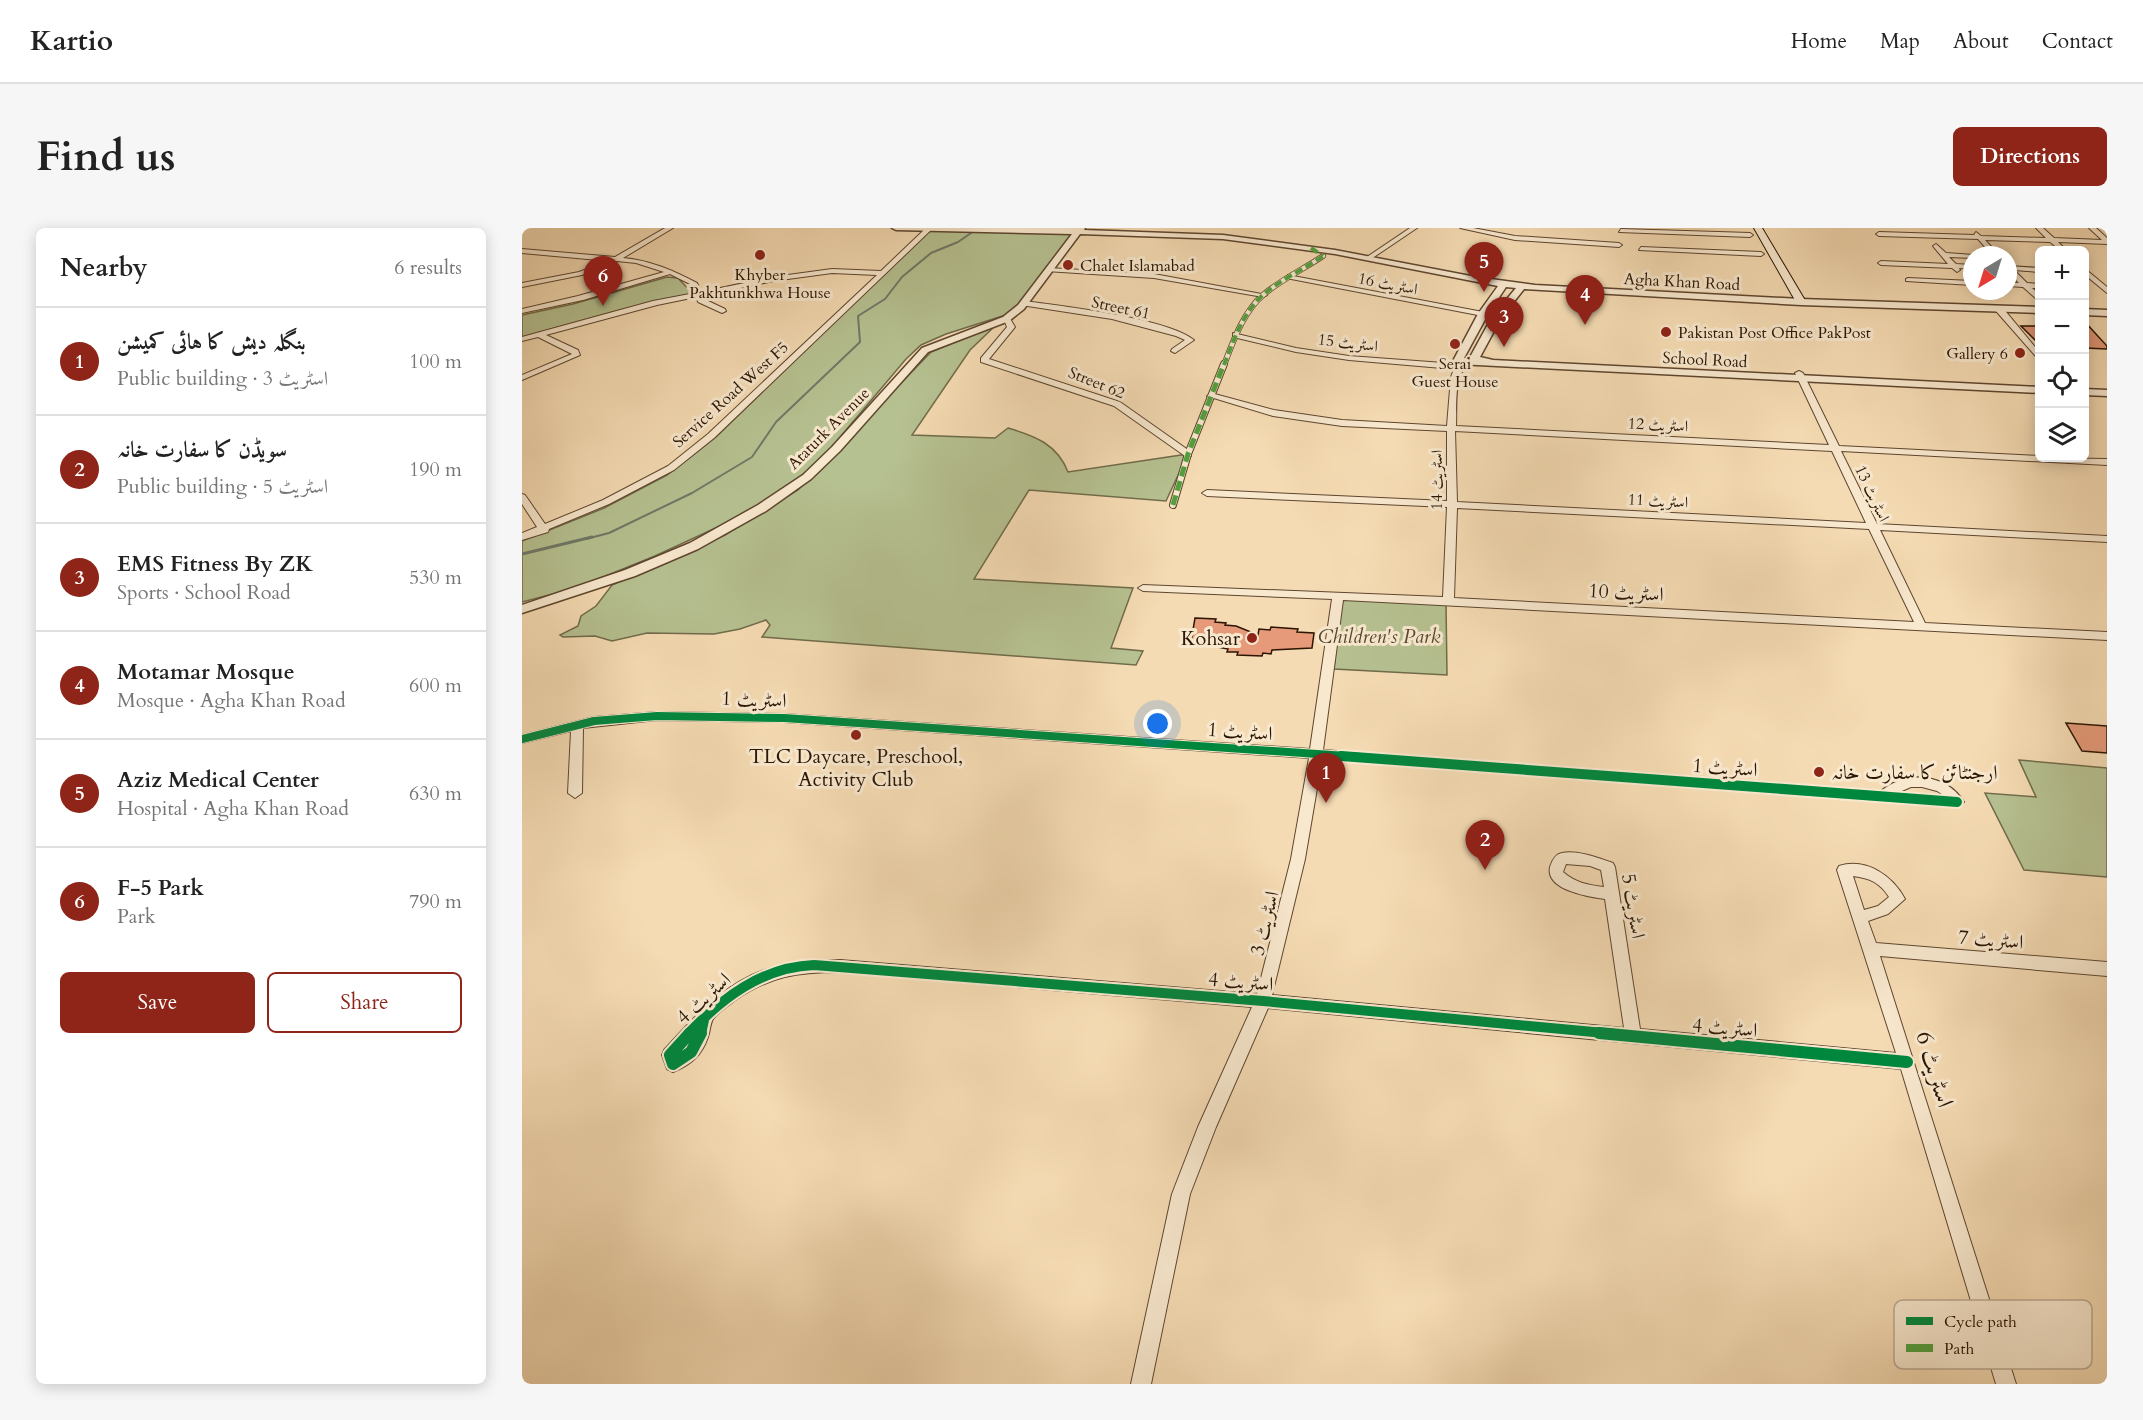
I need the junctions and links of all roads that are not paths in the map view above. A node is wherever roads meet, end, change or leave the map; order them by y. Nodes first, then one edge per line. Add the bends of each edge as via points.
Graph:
1 (670, 228) edge
2 (896, 228) edge
3 (1137, 228) edge
4 (1414, 228) edge
5 (1463, 228) edge
6 (1920, 228) edge
7 (1971, 228) edge
8 (2039, 228) edge
9 (2092, 228) edge
10 (930, 229) edge
11 (1080, 230) edge
12 (1751, 230) edge
13 (1621, 231) dead end
14 (1879, 234) dead end
15 (1926, 236) junction
16 (1979, 237) junction
17 (2052, 240) junction
18 (2107, 242) edge
19 (1619, 244) dead end
20 (1936, 246) dead end
21 (1988, 246) edge
22 (2059, 246) edge
23 (1311, 248) junction
24 (1641, 249) dead end
25 (522, 251) edge
26 (1764, 253) junction
27 (1944, 255) junction
28 (1372, 256) junction
29 (1963, 256) edge
30 (620, 259) junction
31 (1881, 263) dead end
32 (1767, 264) dead end
33 (1954, 267) junction
34 (1963, 267) edge
35 (2017, 269) edge
36 (1048, 270) junction
37 (2035, 270) edge
38 (671, 272) junction
39 (2089, 272) edge
40 (882, 273) junction
41 (2097, 273) dead end
42 (2089, 274) edge
43 (1288, 277) junction
44 (1963, 277) edge
45 (2017, 277) edge
46 (1908, 280) dead end
47 (1503, 284) junction
48 (1963, 284) edge
49 (522, 285) edge
50 (2017, 285) edge
51 (2025, 285) junction
52 (1546, 286) junction
53 (2035, 286) edge
54 (1521, 287) junction
55 (2094, 287) dead end
56 (2106, 289) edge
57 (700, 295) junction
58 (1263, 295) junction
59 (2035, 295) edge
60 (1792, 298) junction
61 (1024, 303) junction
62 (2035, 305) edge
63 (2089, 307) edge
64 (2107, 308) edge
65 (2000, 309) junction
66 (2035, 310) edge
67 (522, 311) edge
68 (722, 311) dead end
69 (2089, 312) edge
70 (2107, 313) edge
71 (1483, 315) junction
72 (1006, 319) junction
73 (538, 334) junction
74 (1236, 335) junction
75 (522, 339) edge
76 (1175, 351) dead end
77 (2036, 354) edge
78 (1464, 362) junction
79 (1800, 376) junction
80 (522, 378) edge
81 (1930, 382) junction
82 (2035, 384) edge
83 (2089, 386) edge
84 (2107, 387) edge
85 (2035, 390) edge
86 (2089, 392) edge
87 (2107, 393) edge
88 (1211, 396) junction
89 (1453, 429) junction
90 (1835, 447) junction
91 (1188, 454) junction
92 (2107, 462) edge
93 (1207, 494) dead end
94 (522, 497) edge
95 (1173, 505) dead end
96 (1452, 505) junction
97 (1871, 525) junction
98 (544, 530) junction
99 (522, 537) edge
100 (2107, 539) edge
101 (1143, 588) dead end
102 (1338, 597) junction
103 (1448, 601) junction
104 (522, 609) edge
105 (1921, 626) junction
106 (2107, 636) edge
107 (577, 726) junction
108 (522, 739) edge
109 (1316, 754) junction
110 (575, 792) dead end
111 (1883, 797) dead end
112 (1610, 894) dead end
113 (1864, 916) dead end
114 (1871, 949) junction
115 (2107, 969) edge
116 (1263, 1001) junction
117 (704, 1020) dead end
118 (1633, 1036) junction
119 (1907, 1062) junction
120 (1980, 1300) edge
121 (2001, 1369) edge
122 (1141, 1384) edge
123 (2006, 1384) edge

1 - 30 street
2 - 10 street, Agha Khan Road
3 - 28 street, Agha Khan Road via 1227,232
4 - 28 street
5 - 19 street via 1515,238
6 - 15 street
7 - 16 street
8 - 17 street
9 - 18 street
10 - 11 street, Agha Khan Road
10 - 40 street, Service Road West F5
11 - 23 street, Agha Khan Road via 1223,237
11 - 36 street, Ataturk Avenue
12 - 13 street
12 - 26 main road
14 - 15 street
15 - 16 street
16 - 17 street
16 - 21 street
17 - 18 street
17 - 22 street
20 - 27 street
23 - 28 street, Agha Khan Road
23 - 43 street via 1323,256
24 - 26 street
25 - 30 street
26 - 32 main road
26 - 60 main road
27 - 29 street
27 - 33 street
28 - 47 street, Agha Khan Road
28 - 52 street, Agha Khan Road
30 - 38 street
30 - 49 street via 580,273
31 - 33 street
33 - 34 street
33 - 44 street
35 - 37 street
36 - 58 street via 1154,276
36 - 61 street, Ataturk Avenue
38 - 57 street via 695,284
38 - 67 street
39 - 41 street
40 - 57 street via 801,274
40 - 98 street, Service Road West F5 via 711,436 671,468
42 - 56 street
43 - 58 street
43 - 71 street, اسٹریٹ 16
45 - 51 street
46 - 48 street
47 - 54 street, Agha Khan Road
47 - 71 street
50 - 51 street
51 - 53 street
51 - 59 street
52 - 54 street, Agha Khan Road
52 - 60 street, Agha Khan Road
54 - 78 street
55 - 56 street
57 - 68 street via 701,300
57 - 73 street via 645,305
58 - 74 street
60 - 62 street, Agha Khan Road
60 - 65 street, Agha Khan Road
61 - 72 street, Ataturk Avenue
61 - 76 street, Street 61 via 1149,327 1190,340
63 - 64 street
65 - 66 street, Agha Khan Road
65 - 77 street
69 - 70 street
71 - 78 street
72 - 91 street, Street 62 via 1011,327 984,360 1117,404
72 - 104 street, Ataturk Avenue via 925,350 807,477 732,527 630,573
73 - 75 street
73 - 80 street via 576,355
74 - 78 street, اسٹریٹ 15 via 1349,358
74 - 88 street
78 - 79 street, School Road
78 - 89 street, اسٹریٹ 14 via 1455,377
79 - 81 street, School Road
79 - 90 street, اسٹریٹ 13
81 - 82 street, School Road
81 - 85 street, School Road
83 - 84 street
86 - 87 street
88 - 89 street, اسٹریٹ 12 via 1306,420
88 - 91 street
89 - 90 street, اسٹریٹ 12
89 - 96 street, اسٹریٹ 14
90 - 92 street, اسٹریٹ 12
90 - 97 street, اسٹریٹ 13
91 - 95 street
93 - 96 street, اسٹریٹ 11
94 - 98 street
96 - 97 street, اسٹریٹ 11
96 - 103 street, اسٹریٹ 14
97 - 100 street, اسٹریٹ 11
97 - 105 street, اسٹریٹ 13
98 - 99 street, Service Road West F5
101 - 102 street, اسٹریٹ 10
102 - 103 street, اسٹریٹ 10
102 - 109 street, اسٹریٹ 3
103 - 105 street, اسٹریٹ 10
105 - 106 street, اسٹریٹ 10
107 - 108 street, اسٹریٹ 1
107 - 109 street, اسٹریٹ 1 via 657,716 714,715
107 - 110 street
109 - 111 street, اسٹریٹ 1
109 - 116 street, اسٹریٹ 3 via 1298,859
112 - 118 street, اسٹریٹ 5 via 1577,890 1566,884 1556,874 1558,863 1563,858 1608,867
113 - 114 street, اسٹریٹ 6 via 1883,910 1898,899 1877,875 1844,870
114 - 115 street, اسٹریٹ 7
114 - 119 street, اسٹریٹ 6
116 - 117 street, اسٹریٹ 4 via 840,966 799,967 744,984 708,1012 670,1055 673,1064 697,1046
116 - 118 street, اسٹریٹ 4
116 - 122 street, اسٹریٹ 3 via 1181,1194
118 - 119 street, اسٹریٹ 4
119 - 120 street, اسٹریٹ 6
121 - 123 street, اسٹریٹ 6

